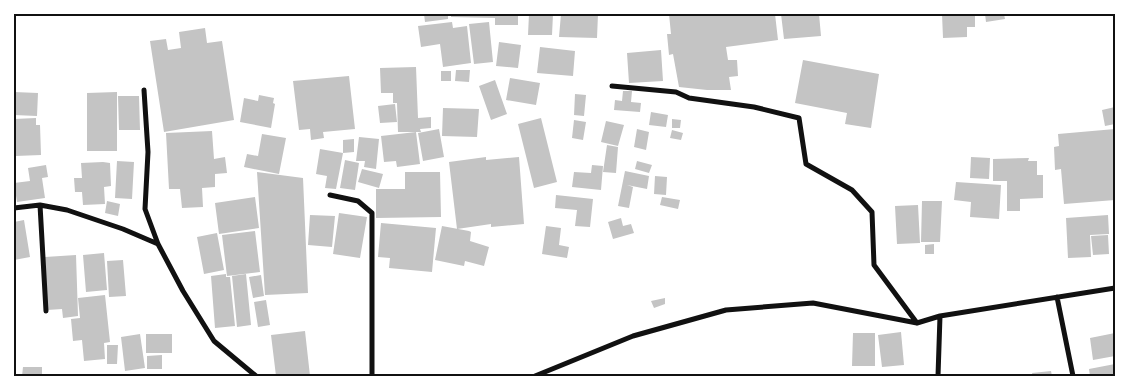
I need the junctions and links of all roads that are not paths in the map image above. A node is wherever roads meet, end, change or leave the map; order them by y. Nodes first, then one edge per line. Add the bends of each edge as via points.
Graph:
1 (612, 86) dead end
2 (144, 90) dead end
3 (330, 195) dead end
4 (40, 205) junction
5 (14, 208) edge
6 (158, 244) junction
7 (1115, 288) edge
8 (1057, 297) junction
9 (46, 311) dead end
10 (940, 316) junction
11 (917, 323) junction
12 (256, 376) edge
13 (372, 376) edge
14 (535, 376) edge
15 (938, 376) edge
16 (1073, 376) edge

1 - 11 street via 676,92 689,98 754,107 799,118 806,164 852,190 872,212 874,264
2 - 6 street via 148,152 146,209
3 - 13 street via 358,201 372,213
4 - 5 street
4 - 6 street via 67,210
4 - 9 street
6 - 12 street via 214,341
7 - 8 street
8 - 10 street
8 - 16 street
10 - 11 street
10 - 15 street
11 - 14 street via 813,303 726,310 633,336

